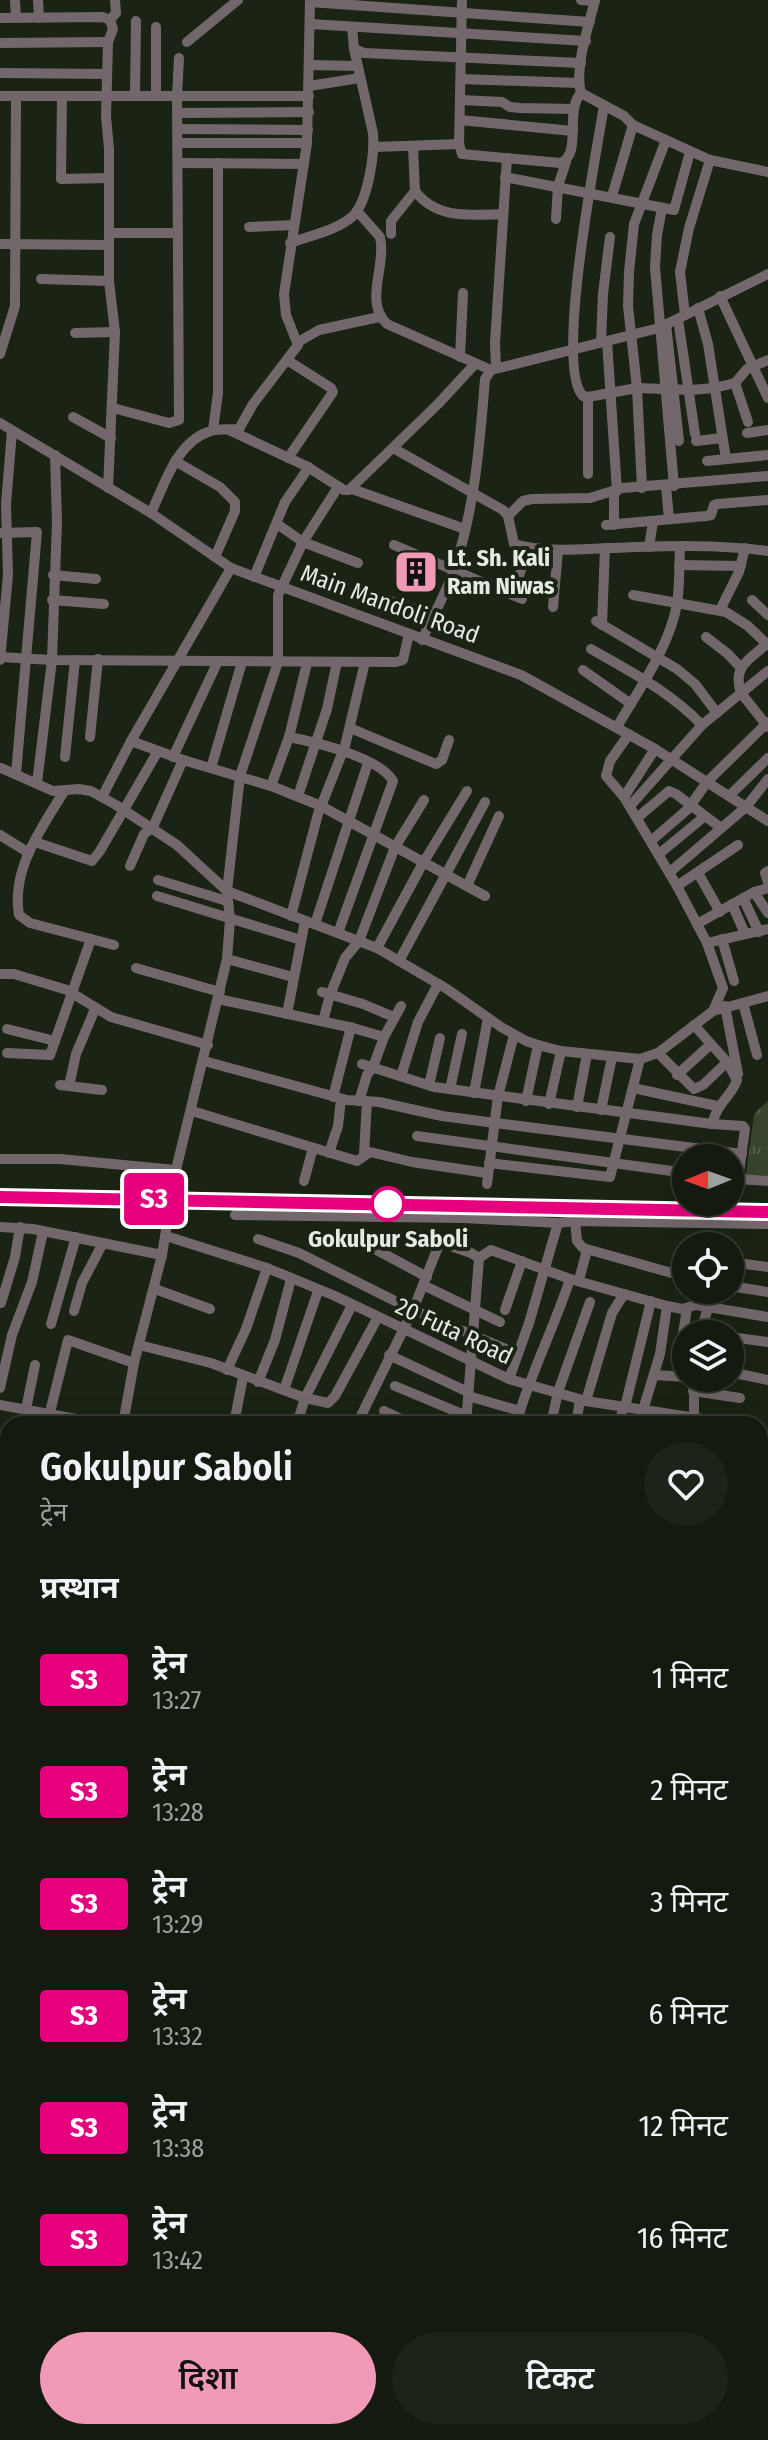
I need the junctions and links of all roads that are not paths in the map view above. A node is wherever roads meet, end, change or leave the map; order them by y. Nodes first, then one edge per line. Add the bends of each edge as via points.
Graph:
1 (15, 0) edge
2 (38, 0) edge
3 (115, 0) edge
4 (238, 0) edge
5 (462, 0) edge
6 (581, 0) edge
7 (310, 1) edge
8 (595, 1) edge
9 (461, 12) junction
10 (0, 18) edge
11 (16, 18) junction
12 (39, 18) junction
13 (110, 20) junction
14 (136, 21) dead end
15 (590, 22) junction
16 (311, 24) junction
17 (156, 27) dead end
18 (352, 27) junction
19 (461, 35) junction
20 (586, 41) junction
21 (108, 42) junction
22 (187, 42) dead end
23 (0, 43) edge
24 (354, 49) junction
25 (461, 57) junction
26 (179, 58) dead end
27 (581, 63) junction
28 (309, 65) junction
29 (358, 66) junction
30 (0, 73) edge
31 (107, 74) junction
32 (360, 78) junction
33 (461, 79) junction
34 (580, 88) junction
35 (309, 91) junction
36 (107, 95) junction
37 (135, 95) junction
38 (0, 96) edge
39 (62, 96) junction
40 (156, 96) junction
41 (177, 96) junction
42 (16, 97) junction
43 (461, 100) junction
44 (604, 105) junction
45 (574, 109) junction
46 (309, 112) junction
47 (178, 113) junction
48 (227, 113) junction
49 (624, 116) junction
50 (460, 120) junction
51 (633, 125) junction
52 (178, 129) junction
53 (227, 129) junction
54 (308, 130) junction
55 (573, 131) junction
56 (666, 140) junction
57 (178, 143) junction
58 (226, 143) junction
59 (307, 143) junction
60 (459, 144) junction
61 (413, 146) junction
62 (375, 147) junction
63 (690, 152) junction
64 (507, 158) junction
65 (710, 160) junction
66 (566, 162) junction
67 (178, 163) junction
68 (218, 163) junction
69 (304, 164) junction
70 (768, 165) edge
71 (755, 166) junction
72 (768, 172) edge
73 (505, 177) junction
74 (109, 178) junction
75 (558, 186) junction
76 (415, 191) junction
77 (590, 192) junction
78 (612, 196) junction
79 (641, 203) junction
80 (662, 208) junction
81 (357, 211) junction
82 (503, 214) junction
83 (556, 219) dead end
84 (294, 225) junction
85 (249, 227) dead end
86 (110, 233) junction
87 (178, 233) junction
88 (391, 234) dead end
89 (610, 237) dead end
90 (290, 243) junction
91 (0, 244) edge
92 (15, 244) junction
93 (109, 245) junction
94 (768, 274) edge
95 (41, 279) dead end
96 (109, 281) junction
97 (463, 293) dead end
98 (720, 296) junction
99 (698, 308) junction
100 (379, 317) junction
101 (682, 317) junction
102 (663, 326) junction
103 (115, 332) junction
104 (75, 333) dead end
105 (631, 335) junction
106 (298, 342) junction
107 (604, 342) junction
108 (574, 348) junction
109 (0, 354) edge
110 (460, 357) junction
111 (287, 360) junction
112 (768, 360) edge
113 (475, 364) junction
114 (753, 367) junction
115 (494, 368) junction
116 (735, 383) junction
117 (637, 388) junction
118 (714, 388) junction
119 (670, 389) junction
120 (691, 390) junction
121 (612, 392) junction
122 (588, 397) junction
123 (768, 398) edge
124 (113, 408) junction
125 (73, 417) dead end
126 (0, 423) edge
127 (227, 429) junction
128 (213, 430) junction
129 (768, 430) edge
130 (12, 431) junction
131 (111, 438) junction
132 (722, 438) junction
133 (679, 441) dead end
134 (393, 448) junction
135 (55, 455) junction
136 (768, 455) edge
137 (288, 458) junction
138 (726, 459) junction
139 (175, 461) junction
140 (707, 461) dead end
141 (309, 467) junction
142 (588, 474) dead end
143 (768, 476) edge
144 (670, 486) junction
145 (338, 487) junction
146 (108, 488) junction
147 (642, 488) junction
148 (352, 489) junction
149 (471, 491) junction
150 (615, 491) junction
151 (768, 500) edge
152 (151, 513) junction
153 (508, 516) junction
154 (669, 519) junction
155 (653, 522) junction
156 (277, 524) junction
157 (465, 529) junction
158 (4, 533) edge
159 (303, 542) junction
160 (394, 545) dead end
161 (649, 547) junction
162 (680, 547) junction
163 (528, 548) junction
164 (605, 548) junction
165 (745, 548) junction
166 (558, 550) junction
167 (768, 551) edge
168 (215, 557) junction
169 (358, 563) dead end
170 (679, 565) junction
171 (741, 566) junction
172 (231, 568) junction
173 (454, 571) junction
174 (53, 575) junction
175 (254, 577) junction
176 (96, 579) dead end
177 (282, 587) junction
178 (633, 595) dead end
179 (52, 600) junction
180 (752, 600) dead end
181 (390, 601) dead end
182 (104, 604) dead end
183 (677, 604) junction
184 (553, 607) dead end
185 (720, 610) junction
186 (434, 615) junction
187 (768, 615) edge
188 (409, 634) junction
189 (706, 637) dead end
190 (422, 640) junction
191 (768, 644) edge
192 (591, 649) dead end
193 (658, 657) junction
194 (27, 658) junction
195 (0, 659) edge
196 (98, 659) junction
197 (52, 660) junction
198 (75, 660) junction
199 (177, 660) junction
200 (218, 661) junction
201 (242, 662) junction
202 (278, 662) junction
203 (337, 662) junction
204 (365, 662) junction
205 (307, 663) junction
206 (741, 668) junction
207 (583, 670) dead end
208 (768, 671) edge
209 (644, 679) junction
210 (741, 693) junction
211 (631, 704) junction
212 (717, 713) junction
213 (767, 724) edge
214 (702, 725) junction
215 (617, 727) junction
216 (350, 728) junction
217 (629, 734) junction
218 (90, 737) dead end
219 (289, 737) junction
220 (449, 740) dead end
221 (131, 741) junction
222 (317, 742) junction
223 (655, 749) junction
224 (158, 751) junction
225 (344, 751) junction
226 (65, 757) dead end
227 (178, 758) junction
228 (670, 758) junction
229 (768, 758) edge
230 (368, 763) junction
231 (211, 768) junction
232 (0, 769) edge
233 (16, 774) junction
234 (240, 776) junction
235 (768, 779) edge
236 (707, 782) junction
237 (37, 783) junction
238 (271, 786) junction
239 (65, 790) junction
240 (467, 791) dead end
241 (298, 796) junction
242 (729, 796) junction
243 (102, 797) junction
244 (424, 800) dead end
245 (485, 802) dead end
246 (627, 802) junction
247 (691, 805) junction
248 (321, 806) junction
249 (746, 807) junction
250 (124, 809) junction
251 (499, 816) dead end
252 (705, 816) junction
253 (637, 818) junction
254 (768, 821) edge
255 (350, 822) junction
256 (153, 827) junction
257 (721, 828) junction
258 (373, 834) junction
259 (0, 835) edge
260 (651, 841) junction
261 (35, 842) junction
262 (738, 845) dead end
263 (395, 847) junction
264 (29, 853) junction
265 (659, 854) junction
266 (423, 863) junction
267 (130, 866) dead end
268 (768, 871) edge
269 (670, 872) junction
270 (698, 873) junction
271 (445, 875) junction
272 (158, 880) dead end
273 (768, 885) edge
274 (467, 886) junction
275 (677, 886) junction
276 (754, 892) junction
277 (157, 896) dead end
278 (227, 896) junction
279 (485, 896) dead end
280 (743, 898) junction
281 (732, 904) junction
282 (720, 912) junction
283 (768, 913) edge
284 (291, 916) junction
285 (230, 920) junction
286 (310, 922) junction
287 (697, 924) junction
288 (764, 930) edge
289 (338, 933) junction
290 (745, 934) junction
291 (91, 939) junction
292 (722, 939) junction
293 (301, 940) junction
294 (359, 941) junction
295 (707, 943) junction
296 (114, 945) dead end
297 (377, 948) junction
298 (227, 959) junction
299 (399, 961) junction
300 (136, 968) dead end
301 (0, 974) edge
302 (293, 977) junction
303 (734, 981) dead end
304 (438, 984) junction
305 (72, 992) junction
306 (326, 994) junction
307 (219, 996) junction
308 (768, 997) edge
309 (743, 1003) junction
310 (401, 1006) dead end
311 (725, 1006) junction
312 (95, 1009) junction
313 (713, 1011) junction
314 (287, 1014) junction
315 (394, 1017) junction
316 (488, 1018) junction
317 (323, 1021) junction
318 (694, 1025) junction
319 (351, 1027) junction
320 (7, 1029) dead end
321 (462, 1034) dead end
322 (514, 1035) junction
323 (384, 1037) junction
324 (440, 1038) dead end
325 (55, 1041) junction
326 (711, 1044) junction
327 (208, 1045) junction
328 (538, 1045) junction
329 (561, 1051) junction
330 (7, 1053) dead end
331 (658, 1053) junction
332 (587, 1054) junction
333 (757, 1055) dead end
334 (612, 1057) junction
335 (640, 1059) junction
336 (204, 1061) junction
337 (727, 1062) junction
338 (368, 1065) junction
339 (677, 1075) junction
340 (401, 1076) junction
341 (737, 1080) junction
342 (429, 1085) junction
343 (633, 1088) junction
344 (450, 1089) junction
345 (102, 1090) dead end
346 (474, 1093) junction
347 (498, 1096) junction
348 (337, 1098) junction
349 (363, 1101) junction
350 (526, 1101) junction
351 (549, 1104) junction
352 (717, 1106) junction
353 (577, 1107) junction
354 (601, 1110) junction
355 (192, 1111) junction
356 (627, 1113) junction
357 (495, 1123) junction
358 (712, 1124) junction
359 (417, 1136) dead end
360 (620, 1138) junction
361 (743, 1144) edge
362 (672, 1145) edge
363 (492, 1146) junction
364 (313, 1148) junction
365 (329, 1153) junction
366 (364, 1154) junction
367 (0, 1159) edge
368 (615, 1163) junction
369 (176, 1170) junction
370 (672, 1171) edge
371 (487, 1173) junction
372 (744, 1179) edge
373 (304, 1181) dead end
374 (768, 1181) edge
375 (235, 1215) dead end
376 (575, 1221) junction
377 (558, 1223) junction
378 (768, 1224) edge
379 (0, 1227) edge
380 (20, 1227) junction
381 (43, 1232) junction
382 (413, 1233) dead end
383 (166, 1236) junction
384 (76, 1237) junction
385 (258, 1239) dead end
386 (360, 1241) dead end
387 (440, 1242) junction
388 (103, 1243) junction
389 (587, 1250) junction
390 (162, 1255) junction
391 (479, 1258) junction
392 (522, 1261) junction
393 (744, 1264) edge
394 (768, 1267) edge
395 (267, 1268) junction
396 (544, 1270) junction
397 (672, 1273) edge
398 (291, 1279) junction
399 (574, 1280) junction
400 (425, 1281) junction
401 (744, 1288) edge
402 (155, 1289) junction
403 (318, 1291) junction
404 (768, 1292) edge
405 (624, 1294) junction
406 (651, 1301) junction
407 (590, 1302) dead end
408 (1, 1303) edge
409 (352, 1305) junction
410 (667, 1306) junction
411 (687, 1308) junction
412 (708, 1308) junction
413 (210, 1309) dead end
414 (475, 1309) junction
415 (413, 1310) junction
416 (505, 1310) dead end
417 (74, 1311) dead end
418 (378, 1317) junction
419 (768, 1317) edge
420 (685, 1320) edge
421 (706, 1320) edge
422 (500, 1322) dead end
423 (51, 1324) dead end
424 (403, 1329) junction
425 (472, 1335) junction
426 (744, 1339) edge
427 (768, 1342) edge
428 (139, 1345) junction
429 (518, 1354) junction
430 (389, 1355) junction
431 (470, 1362) junction
432 (134, 1363) junction
433 (35, 1365) dead end
434 (227, 1370) junction
435 (655, 1375) junction
436 (744, 1375) edge
437 (672, 1376) edge
438 (243, 1377) junction
439 (509, 1379) junction
440 (768, 1380) edge
441 (258, 1382) junction
442 (529, 1385) junction
443 (395, 1386) dead end
444 (0, 1388) edge
445 (284, 1390) junction
446 (558, 1392) junction
447 (693, 1392) edge
448 (700, 1392) edge
449 (468, 1394) junction
450 (305, 1398) junction
451 (740, 1398) dead end
452 (583, 1400) junction
453 (0, 1405) edge
454 (624, 1407) junction
455 (26, 1409) junction
456 (643, 1410) junction
457 (384, 1411) dead end
458 (520, 1411) junction
459 (41, 1416) edge
460 (49, 1416) edge
461 (124, 1416) edge
462 (236, 1416) edge
463 (299, 1416) edge
464 (361, 1416) edge
465 (395, 1416) edge
466 (459, 1416) edge
467 (467, 1416) edge
468 (518, 1416) edge
469 (553, 1416) edge
470 (578, 1416) edge
471 (622, 1416) edge
472 (643, 1416) edge
473 (687, 1416) edge
474 (694, 1416) edge

1 - 11 street
2 - 12 street
3 - 13 street via 116,13
4 - 22 street
5 - 9 street
6 - 8 street
7 - 9 street
7 - 16 street
8 - 15 street
9 - 15 street
9 - 19 street
10 - 11 street
11 - 12 street
12 - 13 street
13 - 21 street
14 - 37 street
15 - 20 street
16 - 18 street
16 - 28 street
17 - 40 street
18 - 19 street
18 - 24 street
19 - 20 street
19 - 25 street
20 - 27 street
21 - 23 street
21 - 31 street
24 - 25 street
24 - 29 street
25 - 27 street
25 - 33 street
26 - 41 street
27 - 34 street
28 - 29 street
28 - 35 street
29 - 32 street
30 - 31 street
31 - 36 street
32 - 35 street
32 - 62 street
33 - 34 street
33 - 43 street
34 - 44 street
34 - 45 street
35 - 41 street
35 - 46 street
36 - 37 street
36 - 39 street
36 - 74 street
37 - 40 street
38 - 42 street
39 - 42 street
39 - 74 street via 61,179
40 - 41 street
41 - 47 street
42 - 92 street
43 - 45 street
43 - 50 street
44 - 49 street
44 - 77 street
45 - 55 street
46 - 48 street
46 - 54 street
47 - 48 street
47 - 52 street
48 - 53 street
49 - 51 street
49 - 71 street via 711,154
50 - 55 street
50 - 60 street
51 - 56 street
51 - 78 street
52 - 53 street
52 - 57 street
53 - 54 street
53 - 58 street
54 - 59 street
55 - 66 street
56 - 63 street
56 - 79 street
57 - 58 street
57 - 67 street
58 - 59 street
59 - 69 street
60 - 61 street
60 - 64 street via 465,155
61 - 62 street
61 - 76 street
62 - 81 street
63 - 65 street
63 - 80 street via 676,209
64 - 66 street
64 - 73 street
65 - 71 street
65 - 101 street via 680,272
66 - 75 street
67 - 68 street
67 - 87 street
68 - 69 street
68 - 128 street via 218,393
69 - 84 street
70 - 71 street
71 - 72 street
73 - 75 street
73 - 82 street
74 - 86 street
75 - 77 street
75 - 83 street
76 - 82 street via 440,212
76 - 88 street via 391,221
77 - 78 street
77 - 108 street via 576,286
78 - 79 street
79 - 80 street
79 - 105 street via 631,237
80 - 102 street via 655,267
81 - 90 street via 346,221
81 - 100 street via 380,237
82 - 115 street
84 - 85 street
84 - 90 street
86 - 87 street
86 - 93 street
87 - 124 street via 179,420 169,423
89 - 107 street
90 - 106 street via 284,294
91 - 92 street
92 - 93 street
92 - 109 street via 14,314
93 - 96 street
94 - 98 street
95 - 96 street
96 - 103 street
97 - 110 street
98 - 99 street
98 - 114 street
99 - 101 street
99 - 118 street
100 - 106 street via 328,327
100 - 110 street
101 - 102 street
101 - 120 street
102 - 105 street
102 - 119 street
103 - 104 street
103 - 124 street
105 - 107 street
105 - 117 street
106 - 111 street
107 - 108 street
107 - 121 street
108 - 115 street
108 - 122 street via 578,391
110 - 113 street
111 - 127 street via 239,429
111 - 137 street via 333,390
112 - 114 street
113 - 115 street
113 - 134 street
114 - 116 street
114 - 123 street
115 - 149 street via 485,379
116 - 118 street
116 - 129 street via 748,427
117 - 119 street
117 - 121 street
117 - 147 street
118 - 120 street
118 - 132 street
119 - 120 street
119 - 133 street
119 - 144 street
120 - 132 street via 696,438
121 - 122 street
121 - 150 street
122 - 142 street
124 - 131 street
125 - 131 street
126 - 130 street, Main Mandoli Road
127 - 128 street
127 - 137 street
128 - 139 street
130 - 135 street, Main Mandoli Road
130 - 158 street
131 - 146 street
132 - 138 street
134 - 148 street
134 - 149 street
135 - 146 street, Main Mandoli Road
135 - 174 street
136 - 138 street
137 - 141 street
138 - 140 street
139 - 152 street
139 - 168 street via 235,502
141 - 145 street
141 - 156 street
143 - 144 street
144 - 147 street
144 - 154 street
145 - 148 street
145 - 159 street
146 - 152 street, Main Mandoli Road
147 - 150 street
148 - 157 street
149 - 153 street
149 - 157 street
150 - 153 street via 590,498 523,501
150 - 155 street via 610,525
151 - 154 street via 717,504 711,515
152 - 168 street, Main Mandoli Road
153 - 163 street via 514,544
154 - 155 street
155 - 161 street
156 - 159 street
156 - 175 street
157 - 173 street
158 - 194 street via 37,532
158 - 195 street via 8,575
159 - 169 street
159 - 177 street
160 - 173 street
161 - 162 street
161 - 164 street
162 - 165 street
162 - 170 street
163 - 166 street
163 - 173 street via 518,597
164 - 166 street
164 - 193 street via 599,623
165 - 167 street
165 - 171 street
166 - 184 street
168 - 172 street, Main Mandoli Road
170 - 171 street
170 - 183 street
171 - 185 street
172 - 175 street, Main Mandoli Road
172 - 199 street
173 - 186 street
174 - 176 street
174 - 179 street
175 - 177 street, Main Mandoli Road
177 - 188 street, Main Mandoli Road
177 - 202 street
178 - 183 street
179 - 182 street
179 - 197 street
180 - 187 street
181 - 186 street
183 - 185 street
183 - 193 street
185 - 191 street
186 - 190 street
188 - 190 street, Main Mandoli Road
188 - 204 street via 403,660
189 - 206 street
190 - 215 street, Main Mandoli Road via 513,671
191 - 206 street
192 - 209 street
193 - 209 street
193 - 212 street via 695,684
194 - 195 street
194 - 197 street
194 - 233 street
196 - 198 street
196 - 199 street
196 - 218 street
197 - 198 street
197 - 237 street
198 - 226 street
199 - 200 street
199 - 221 street
200 - 201 street
200 - 227 street
201 - 202 street
201 - 231 street
202 - 205 street
202 - 234 street
203 - 204 street
203 - 205 street
203 - 222 street
204 - 216 street
205 - 219 street
206 - 210 street
207 - 211 street
208 - 210 street
209 - 211 street
209 - 214 street via 676,699
210 - 212 street
210 - 213 street
211 - 215 street
212 - 214 street
213 - 236 street
214 - 228 street
215 - 217 street, Main Mandoli Road
216 - 220 street via 436,764
216 - 225 street
217 - 223 street, Main Mandoli Road
217 - 246 street via 606,773
219 - 222 street
219 - 238 street
221 - 224 street
221 - 243 street
222 - 225 street
222 - 241 street
223 - 228 street, Main Mandoli Road
223 - 246 street
224 - 227 street
224 - 250 street
225 - 230 street
225 - 248 street
227 - 231 street
227 - 256 street
228 - 236 street, Main Mandoli Road
228 - 246 street
229 - 242 street
230 - 255 street
230 - 258 street via 393,781
231 - 234 street
232 - 233 street
233 - 237 street
234 - 238 street
234 - 278 street
235 - 249 street
236 - 242 street, Main Mandoli Road
236 - 247 street
237 - 239 street
238 - 241 street
239 - 243 street
239 - 261 street
240 - 266 street
241 - 248 street
242 - 249 street, Main Mandoli Road
243 - 250 street
244 - 263 street
245 - 271 street
246 - 253 street
247 - 252 street
247 - 253 street via 669,791
247 - 260 street
248 - 255 street
248 - 284 street
249 - 254 street, Main Mandoli Road
249 - 257 street
250 - 256 street
250 - 261 street via 92,861
251 - 274 street
252 - 257 street
252 - 265 street
253 - 260 street
255 - 258 street
255 - 286 street
256 - 267 street via 144,834
256 - 278 street via 186,851
257 - 269 street
258 - 263 street
258 - 289 street
259 - 264 street
260 - 265 street
261 - 264 street
262 - 270 street
263 - 266 street
263 - 294 street
264 - 291 street via 19,890 22,919
265 - 269 street
266 - 271 street
266 - 297 street
268 - 273 street
269 - 275 street
270 - 275 street
270 - 282 street
271 - 274 street
271 - 299 street
272 - 278 street
273 - 276 street
274 - 279 street
275 - 287 street
276 - 280 street
276 - 283 street
277 - 285 street
278 - 284 street
278 - 285 street
280 - 281 street
280 - 288 street
281 - 282 street
281 - 290 street
282 - 287 street
284 - 286 street
285 - 293 street
285 - 298 street
286 - 289 street
286 - 293 street
287 - 295 street
288 - 290 street
289 - 294 street
290 - 292 street
291 - 296 street
291 - 305 street
292 - 295 street
292 - 303 street
293 - 302 street
294 - 297 street
294 - 306 street
295 - 313 street via 723,988
297 - 299 street
298 - 302 street
298 - 307 street
299 - 304 street
300 - 307 street
301 - 305 street
302 - 314 street
304 - 316 street
304 - 340 street via 418,1022
305 - 312 street
305 - 325 street
306 - 315 street
306 - 317 street
307 - 314 street
307 - 327 street
308 - 309 street
309 - 311 street
309 - 333 street
310 - 315 street
311 - 313 street
311 - 341 street
312 - 327 street
312 - 345 street via 64,1085
313 - 318 street
314 - 317 street
315 - 323 street
316 - 322 street
316 - 346 street
317 - 319 street
318 - 326 street
318 - 331 street
319 - 323 street
319 - 348 street
320 - 325 street
321 - 344 street
322 - 328 street
322 - 347 street
323 - 338 street
324 - 342 street
325 - 330 street via 50,1055
326 - 337 street
326 - 339 street
327 - 336 street
328 - 329 street
328 - 350 street
329 - 332 street
329 - 351 street
331 - 335 street
331 - 339 street
332 - 334 street
332 - 353 street
334 - 335 street
334 - 354 street
335 - 343 street
336 - 348 street
336 - 355 street
337 - 339 street via 698,1088 690,1088
337 - 341 street
338 - 340 street
338 - 349 street
340 - 342 street
341 - 352 street
342 - 344 street
343 - 352 street
343 - 356 street
344 - 346 street
346 - 347 street
347 - 350 street
347 - 357 street
348 - 349 street
348 - 365 street via 338,1126
349 - 357 street
349 - 366 street
350 - 351 street
351 - 353 street
352 - 358 street
353 - 354 street
354 - 356 street
355 - 364 street
355 - 369 street
356 - 358 street
356 - 360 street
357 - 360 street
357 - 363 street
358 - 361 street via 745,1127
359 - 363 street
360 - 362 street
360 - 368 street
363 - 368 street
363 - 371 street
364 - 365 street
364 - 373 street
365 - 366 street via 357,1161
366 - 371 street
367 - 369 street
368 - 370 street
368 - 371 street via 607,1178
369 - 383 street
372 - 374 street
375 - 377 street
376 - 377 street
376 - 378 street
376 - 389 street via 579,1246
377 - 396 street
379 - 380 street
380 - 381 street
380 - 408 street
381 - 384 street
381 - 444 street
382 - 387 street
383 - 390 street
383 - 395 street, 20 Futa Road
384 - 388 street
384 - 423 street
385 - 415 street via 299,1253
386 - 400 street
387 - 391 street
387 - 400 street
388 - 390 street
388 - 417 street
389 - 397 street
389 - 399 street
390 - 402 street
391 - 392 street via 491,1250
391 - 414 street
392 - 396 street
392 - 416 street
393 - 394 street
395 - 398 street, 20 Futa Road
395 - 434 street
396 - 399 street
396 - 429 street
398 - 403 street, 20 Futa Road
398 - 441 street
399 - 405 street
399 - 442 street
400 - 414 street
400 - 415 street
401 - 404 street
402 - 413 street
402 - 428 street
403 - 409 street, 20 Futa Road
403 - 445 street
405 - 406 street
405 - 452 street via 612,1313
406 - 410 street
406 - 454 street
407 - 446 street
409 - 418 street, 20 Futa Road
409 - 450 street
410 - 411 street
410 - 435 street
411 - 412 street
411 - 420 street
412 - 419 street
412 - 421 street
414 - 422 street
414 - 425 street
415 - 424 street
415 - 425 street
418 - 424 street, 20 Futa Road
418 - 450 street via 333,1400
424 - 430 street
424 - 431 street, 20 Futa Road
425 - 429 street
425 - 431 street
426 - 427 street
428 - 432 street
428 - 434 street
429 - 439 street
430 - 449 street
430 - 464 street
431 - 439 street, 20 Futa Road
431 - 449 street
432 - 460 street via 68,1340
432 - 461 street
433 - 455 street
434 - 438 street
435 - 437 street
435 - 456 street
436 - 440 street
438 - 441 street
438 - 462 street
439 - 442 street, 20 Futa Road
441 - 445 street
442 - 446 street, 20 Futa Road
442 - 458 street
443 - 466 street
445 - 450 street
446 - 452 street, 20 Futa Road
446 - 469 street
447 - 474 street
448 - 451 street
449 - 458 street
449 - 467 street
450 - 463 street
452 - 454 street, 20 Futa Road
452 - 470 street
453 - 455 street
454 - 456 street, 20 Futa Road
454 - 471 street
455 - 459 street
456 - 472 street
456 - 473 street, 20 Futa Road
457 - 465 street
458 - 468 street

